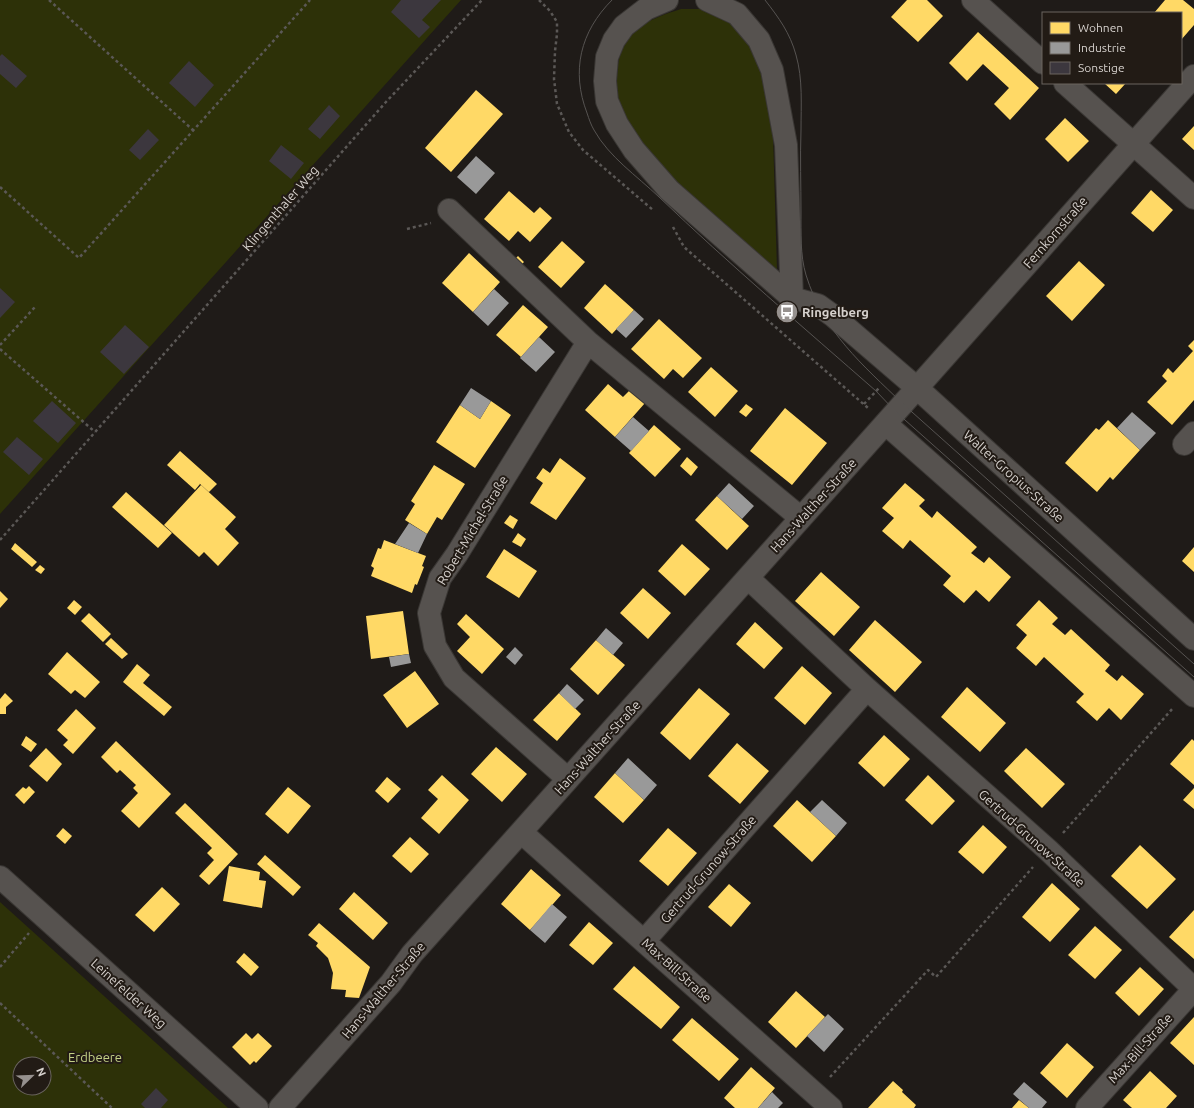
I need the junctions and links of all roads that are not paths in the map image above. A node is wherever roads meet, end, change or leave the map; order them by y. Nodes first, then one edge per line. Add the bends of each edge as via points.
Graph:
1 (667, 0) edge
2 (707, 0) edge
3 (973, 0) edge
4 (1042, 62) edge
5 (1194, 76) edge
6 (1066, 84) edge
7 (1133, 143) junction
8 (1194, 198) edge
9 (449, 210) dead end
10 (792, 298) junction
11 (588, 342) junction
12 (917, 388) junction
13 (886, 424) junction
14 (801, 518) junction
15 (748, 578) junction
16 (1194, 639) edge
17 (867, 689) junction
18 (1191, 694) edge
19 (568, 779) junction
20 (521, 832) junction
21 (0, 877) edge
22 (644, 941) junction
23 (1194, 989) edge
24 (257, 1108) edge
25 (280, 1108) edge
26 (832, 1108) edge
27 (1087, 1108) edge

1 - 10 street via 646,9 624,26 614,40 607,57 605,81 608,101 617,124 634,150 669,190
2 - 10 street via 737,14 759,40 772,70 786,145
3 - 4 street
5 - 7 street, Fernkornstraße
6 - 7 street
7 - 8 street
7 - 12 street, Fernkornstraße
9 - 11 street
10 - 12 street, Walter-Gropius-Straße via 818,305 832,315
11 - 14 street
11 - 19 street, Robert-Michel-Straße via 440,578 429,613 435,646 454,678
12 - 13 street, Hans-Walther-Straße
12 - 16 street, Walter-Gropius-Straße
13 - 14 street, Hans-Walther-Straße
13 - 18 street
14 - 15 street, Hans-Walther-Straße
15 - 17 street, Gertrud-Grunow-Straße
15 - 19 street, Hans-Walther-Straße
17 - 22 street, Gertrud-Grunow-Straße
17 - 23 street, Gertrud-Grunow-Straße via 1048,850
19 - 20 street, Hans-Walther-Straße
20 - 22 street, Max-Bill-Straße
20 - 25 street, Hans-Walther-Straße
21 - 24 street, Leinefelder Weg
22 - 26 street, Max-Bill-Straße
23 - 27 street, Max-Bill-Straße

